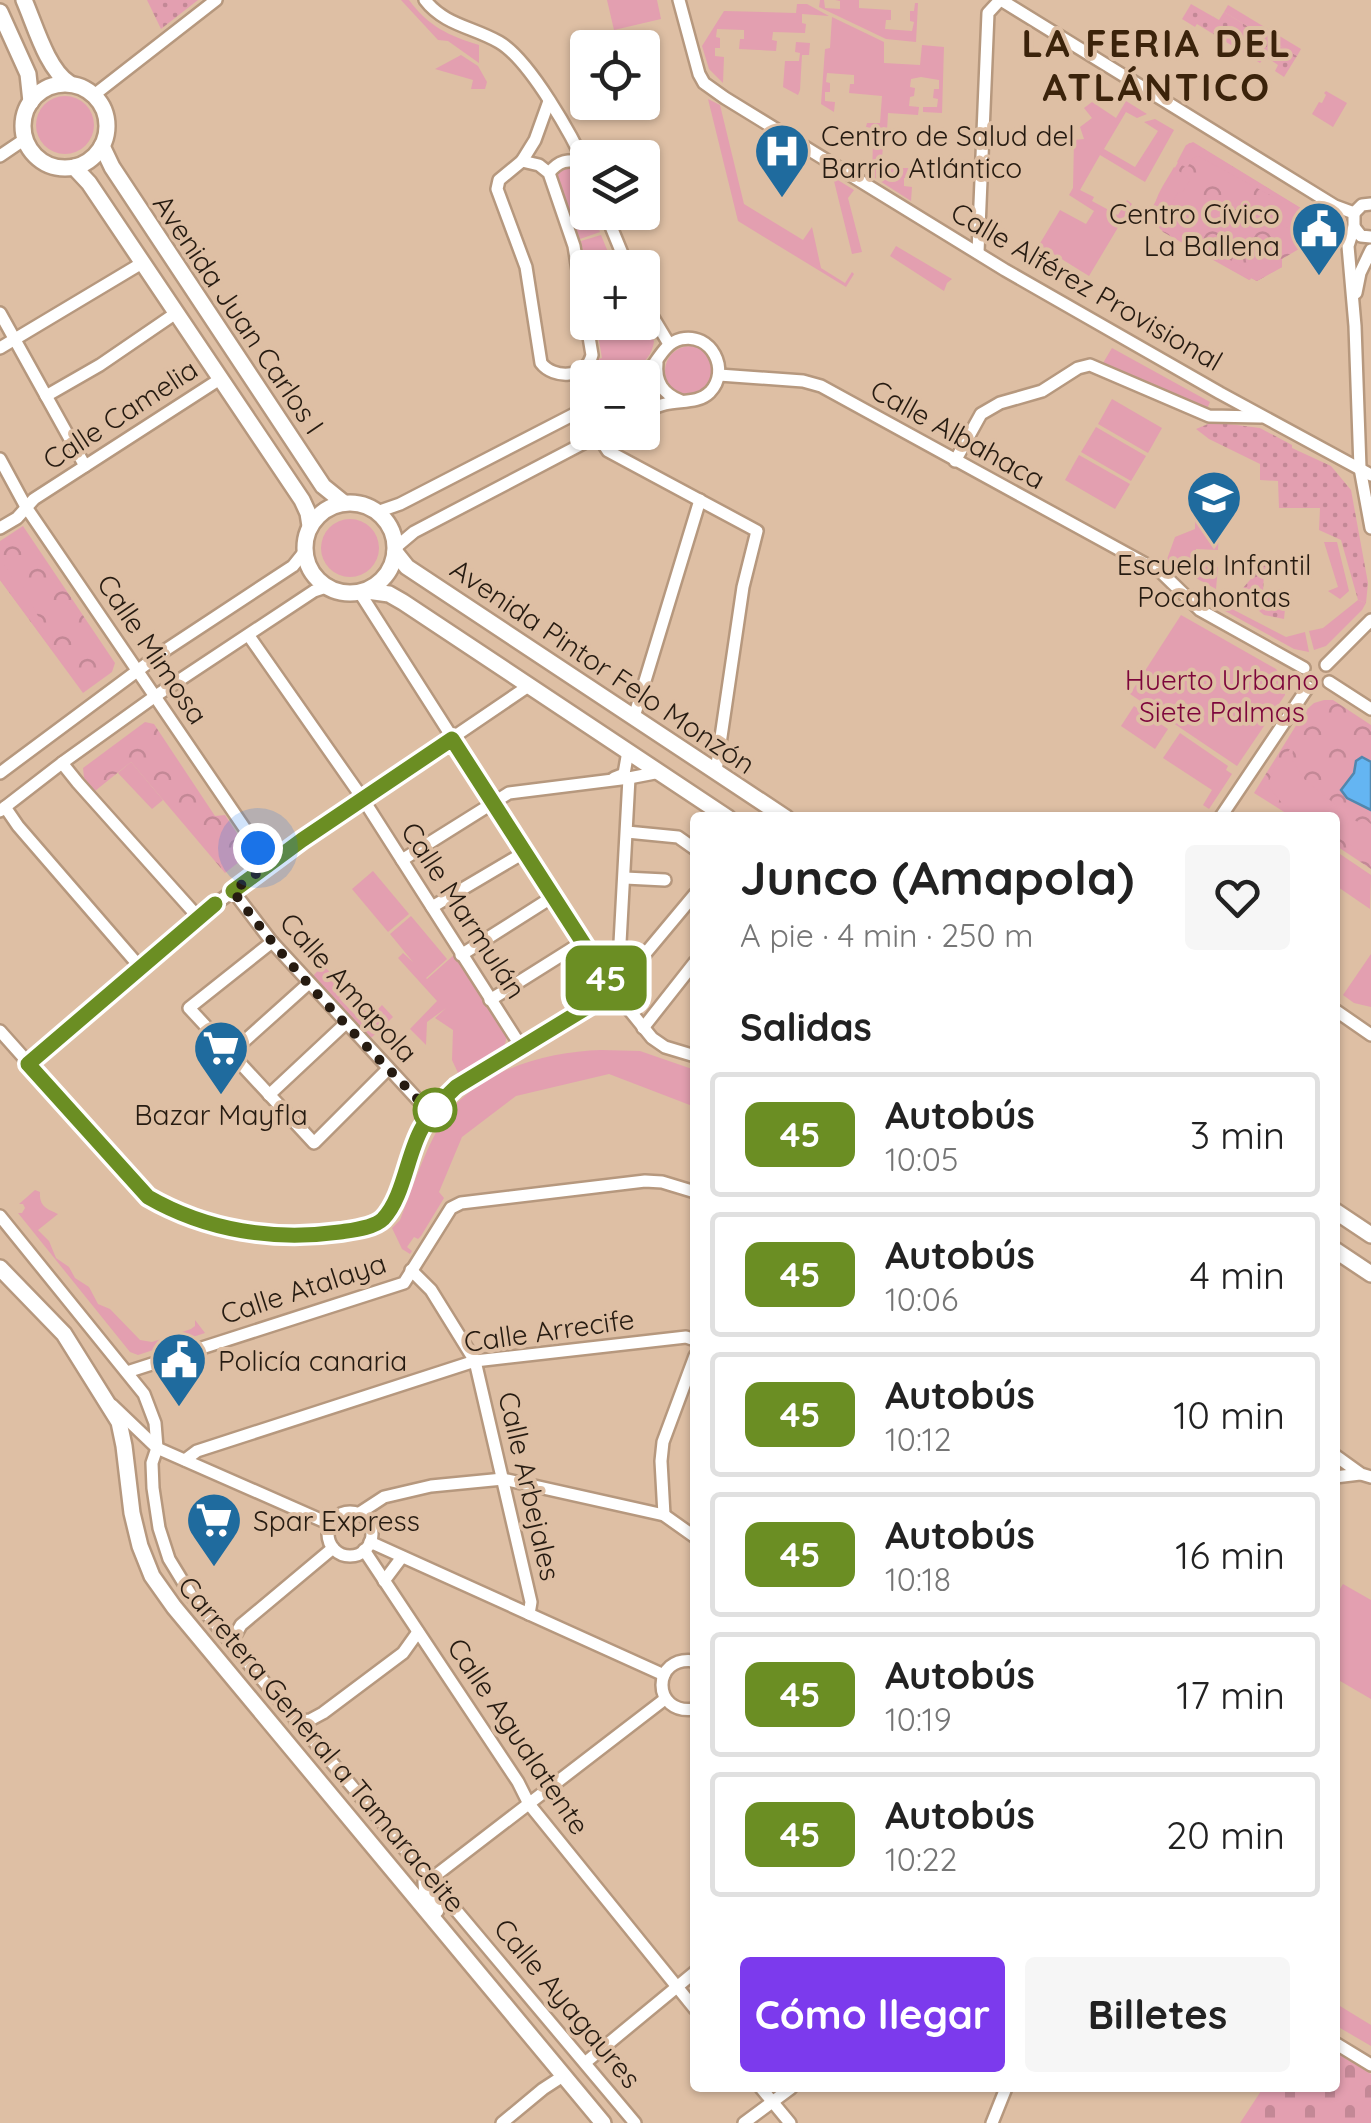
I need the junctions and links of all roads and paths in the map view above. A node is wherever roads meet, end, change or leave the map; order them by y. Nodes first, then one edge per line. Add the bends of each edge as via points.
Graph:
1 (24, 0) edge
2 (216, 0) edge
3 (425, 0) edge
4 (679, 0) edge
5 (1000, 0) edge
6 (0, 12) edge
7 (69, 84) junction
8 (94, 95) junction
9 (548, 101) junction
10 (31, 102) junction
11 (25, 139) junction
12 (535, 140) junction
13 (570, 140) edge
14 (102, 146) junction
15 (0, 156) edge
16 (522, 160) junction
17 (570, 161) edge
18 (74, 167) junction
19 (548, 173) junction
20 (1371, 204) edge
21 (1354, 212) junction
22 (1354, 228) junction
23 (1371, 237) edge
24 (1371, 250) edge
25 (978, 252) junction
26 (142, 263) junction
27 (1354, 302) junction
28 (0, 313) edge
29 (176, 313) junction
30 (660, 328) edge
31 (14, 339) junction
32 (670, 344) junction
33 (0, 348) edge
34 (658, 359) joint
35 (718, 376) junction
36 (220, 379) junction
37 (46, 396) junction
38 (681, 401) junction
39 (660, 405) edge
40 (570, 415) edge
41 (1264, 417) junction
42 (570, 450) edge
43 (608, 450) edge
44 (0, 459) edge
45 (955, 460) junction
46 (86, 466) junction
47 (1366, 472) edge
48 (700, 500) junction
49 (344, 503) junction
50 (26, 508) junction
51 (377, 512) junction
52 (310, 526) junction
53 (0, 528) edge
54 (1371, 528) edge
55 (395, 550) junction
56 (305, 551) junction
57 (326, 587) junction
58 (363, 592) junction
59 (1371, 620) edge
60 (249, 636) junction
61 (1326, 665) junction
62 (1304, 668) junction
63 (137, 671) junction
64 (1329, 682) junction
65 (530, 685) junction
66 (1308, 687) junction
67 (154, 696) junction
68 (1371, 709) edge
69 (634, 717) junction
70 (452, 739) junction
71 (628, 750) junction
72 (62, 762) junction
73 (716, 771) junction
74 (660, 772) junction
75 (0, 773) edge
76 (614, 778) junction
77 (629, 778) junction
78 (363, 799) junction
79 (492, 802) junction
80 (3, 809) edge
81 (719, 812) edge
82 (777, 812) edge
83 (1224, 812) edge
84 (627, 832) junction
85 (690, 845) edge
86 (525, 852) junction
87 (402, 860) junction
88 (269, 864) junction
89 (624, 878) junction
90 (665, 880) dead end
91 (233, 891) junction
92 (554, 896) junction
93 (690, 900) edge
94 (432, 907) junction
95 (198, 917) junction
96 (584, 941) junction
97 (272, 942) junction
98 (461, 956) junction
99 (140, 967) junction
100 (690, 968) edge
101 (309, 983) junction
102 (614, 991) junction
103 (490, 1000) junction
104 (1340, 1013) edge
105 (346, 1023) junction
106 (643, 1028) junction
107 (0, 1031) edge
108 (1371, 1035) edge
109 (522, 1048) junction
110 (690, 1051) edge
111 (230, 1054) junction
112 (28, 1064) junction
113 (388, 1069) junction
114 (268, 1095) junction
115 (432, 1114) junction
116 (690, 1190) edge
117 (1340, 1215) edge
118 (0, 1216) edge
119 (1371, 1236) edge
120 (1340, 1253) edge
121 (0, 1268) edge
122 (411, 1270) junction
123 (1371, 1274) edge
124 (690, 1339) edge
125 (476, 1361) junction
126 (690, 1369) edge
127 (127, 1372) junction
128 (107, 1401) junction
129 (157, 1448) junction
130 (1340, 1457) edge
131 (185, 1460) junction
132 (1340, 1475) edge
133 (1366, 1475) edge
134 (503, 1479) junction
135 (358, 1514) junction
136 (664, 1514) junction
137 (330, 1524) junction
138 (690, 1533) edge
139 (367, 1546) junction
140 (333, 1548) junction
141 (402, 1557) junction
142 (384, 1581) junction
143 (529, 1614) junction
144 (418, 1632) junction
145 (232, 1641) junction
146 (690, 1661) edge
147 (664, 1674) junction
148 (665, 1699) junction
149 (690, 1709) edge
150 (296, 1722) junction
151 (529, 1804) junction
152 (429, 1880) junction
153 (412, 1893) junction
154 (458, 1948) junction
155 (690, 1976) edge
156 (677, 1987) junction
157 (690, 2003) edge
158 (1340, 2046) edge
159 (586, 2062) junction
160 (1371, 2065) edge
161 (563, 2076) junction
162 (764, 2092) edge
163 (787, 2092) edge
164 (1004, 2092) edge
165 (773, 2102) junction
166 (502, 2123) edge
167 (604, 2123) edge
168 (636, 2123) edge
169 (744, 2123) edge
170 (790, 2123) edge
171 (992, 2123) edge

1 - 7 street via 59,77
2 - 8 street
3 - 9 street via 451,22 501,42
4 - 25 street, Calle Alférez Provisional via 704,83
5 - 21 street
5 - 25 street via 988,13
6 - 10 street via 28,74
7 - 8 street
7 - 10 street via 48,87
8 - 14 street via 107,119
9 - 12 street
9 - 13 street
10 - 11 street
11 - 15 street
11 - 18 street via 42,161
12 - 16 street
12 - 19 street
14 - 18 street
14 - 49 street, Avenida Juan Carlos I via 324,486
16 - 19 street
16 - 19 street via 497,189 526,267 541,362 552,373 581,372 592,355 574,246
17 - 19 street
18 - 26 street, Avenida Juan Carlos I
20 - 21 street
21 - 22 street
22 - 23 street
22 - 27 street via 1348,246
24 - 27 street
25 - 41 street, Calle Alférez Provisional
26 - 29 street, Avenida Juan Carlos I
26 - 31 street
27 - 47 street
28 - 31 street
29 - 36 street, Avenida Juan Carlos I
29 - 37 street
30 - 32 street
31 - 33 street
31 - 37 street
32 - 34 street
32 - 35 street via 700,340 716,355
34 - 38 street via 660,385
35 - 38 street via 700,398
35 - 45 street, Calle Albahaca via 820,386
36 - 46 street, Calle Camelia
36 - 52 street, Avenida Juan Carlos I via 302,500
37 - 46 street
38 - 39 street
40 - 51 street
41 - 45 street via 1209,416 1090,365 981,414
41 - 47 street, Calle Alférez Provisional
42 - 55 street via 414,532
43 - 48 street
44 - 50 street, Calle Mimosa
45 - 62 street, Calle Albahaca via 1162,573 1200,610
46 - 50 street, Calle Camelia
47 - 54 street
48 - 69 street
48 - 73 street via 756,531
49 - 51 street
49 - 52 street
50 - 53 street, Calle Camelia
50 - 63 street, Calle Mimosa
51 - 55 street
52 - 56 street
55 - 58 street via 386,576
55 - 69 street, Avenida Pintor Felo Monzón via 407,567
56 - 57 street via 313,575
56 - 63 street
57 - 58 street
57 - 60 street
58 - 65 street, Avenida Pintor Felo Monzón via 389,594
58 - 70 street
59 - 61 street
60 - 67 street
60 - 78 street, Calle Marmulán
61 - 62 street via 1314,661
61 - 64 street
62 - 66 street
63 - 67 street, Calle Mimosa
63 - 75 street
64 - 66 street
64 - 68 street
65 - 70 street
65 - 71 street, Avenida Pintor Felo Monzón
66 - 83 street
67 - 72 street
67 - 88 street, Calle Mimosa
69 - 73 street, Avenida Pintor Felo Monzón
70 - 78 street
70 - 79 street
71 - 74 street, Avenida Pintor Felo Monzón
71 - 76 street via 624,774
72 - 80 street
72 - 95 street
73 - 82 street, Avenida Pintor Felo Monzón
74 - 77 street
74 - 81 street, Avenida Pintor Felo Monzón
76 - 77 street
76 - 79 street via 509,792
77 - 84 street
78 - 87 street, Calle Marmulán
78 - 88 street
79 - 86 street
79 - 87 street
80 - 99 street
84 - 85 street via 678,837
84 - 89 street
86 - 92 street
86 - 94 street
87 - 94 street, Calle Marmulán
88 - 91 street
89 - 90 street
89 - 102 street
91 - 95 street
91 - 97 street, Calle Amapola
92 - 96 street
92 - 98 street
93 - 102 street
94 - 98 street, Calle Marmulán
95 - 99 street
96 - 102 street
96 - 103 street
97 - 101 street, Calle Amapola
97 - 111 street via 189,1008
98 - 103 street, Calle Marmulán
99 - 112 street
100 - 106 street
101 - 105 street, Calle Amapola
101 - 111 street
102 - 106 street
102 - 109 street
103 - 109 street, Calle Marmulán
104 - 108 street
105 - 113 street, Calle Amapola
105 - 114 street
106 - 110 street via 665,1047
107 - 112 street
109 - 115 street via 456,1087
111 - 114 street
112 - 115 street via 138,1188 168,1209 277,1236 381,1222
113 - 114 street via 314,1143
113 - 115 street, Calle Amapola
116 - 122 street, Calle Atalaya via 645,1181 460,1202
117 - 119 street
118 - 127 street, Calle Ayagaures
120 - 123 street
121 - 128 street, Carretera General a Tamaraceite via 64,1334
122 - 125 street, Calle Arbejales
122 - 127 street, Calle Atalaya via 404,1283
124 - 125 street, Calle Arrecife
125 - 131 street, Calle Arrecife
125 - 134 street, Calle Arbejales
126 - 136 street via 663,1442
127 - 129 street, Calle Ayagaures via 144,1394
128 - 129 street
128 - 153 street, Carretera General a Tamaraceite via 122,1432 132,1513 152,1576
129 - 131 street
129 - 145 street, Calle Ayagaures via 153,1488 170,1559
130 - 133 street
131 - 137 street
132 - 133 street
134 - 135 street via 384,1496
134 - 136 street
134 - 143 street, Calle Arbejales
135 - 137 street via 339,1515
135 - 139 street via 371,1529
136 - 138 street
137 - 140 street
139 - 140 street via 344,1556
139 - 141 street
139 - 142 street, Calle Agualatente
140 - 145 street via 241,1624
141 - 142 street
141 - 143 street
142 - 144 street, Calle Agualatente
143 - 147 street
144 - 150 street via 402,1653 324,1713
144 - 151 street, Calle Agualatente
145 - 150 street, Calle Ayagaures
146 - 147 street via 674,1663
147 - 148 street
148 - 149 street
148 - 151 street
150 - 152 street, Calle Ayagaures
151 - 152 street
151 - 156 street, Calle Agualatente
152 - 153 street
152 - 154 street via 427,1897
152 - 159 street, Calle Ayagaures
153 - 154 street, Carretera General a Tamaraceite
154 - 161 street, Carretera General a Tamaraceite
155 - 156 street
156 - 157 street, Calle Agualatente
156 - 159 street
158 - 160 street
159 - 168 street, Calle Ayagaures
161 - 166 street
161 - 167 street, Carretera General a Tamaraceite
162 - 165 street
163 - 165 street
164 - 171 street
165 - 169 street
165 - 170 street

